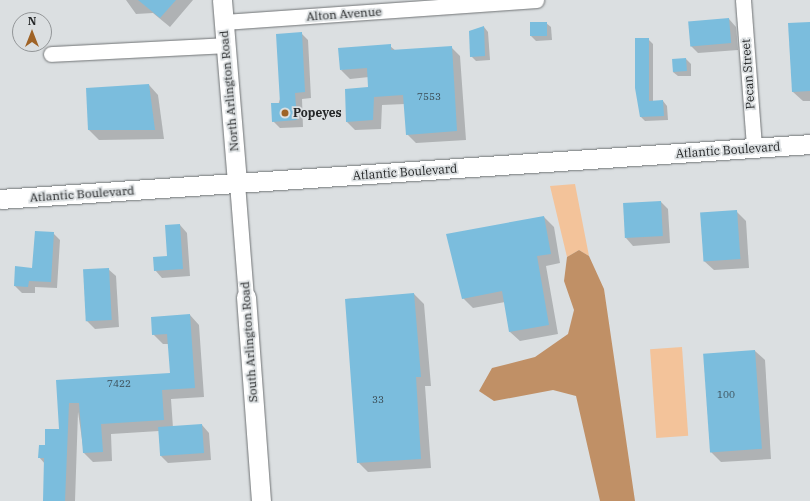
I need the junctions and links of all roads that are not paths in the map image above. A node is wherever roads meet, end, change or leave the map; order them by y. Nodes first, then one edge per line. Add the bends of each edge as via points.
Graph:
1 (222, 0) edge
2 (536, 0) edge
3 (743, 0) edge
4 (224, 22) junction
5 (226, 45) junction
6 (51, 54) dead end
7 (810, 144) edge
8 (754, 148) junction
9 (236, 183) junction
10 (0, 199) edge
11 (246, 297) joint
12 (261, 501) edge

1 - 4 main road, North Arlington Road
2 - 4 street, Alton Avenue
3 - 8 street, Pecan Street
4 - 5 main road, North Arlington Road
5 - 6 street
5 - 9 main road, North Arlington Road
7 - 8 main road, Atlantic Boulevard
8 - 9 main road, Atlantic Boulevard
9 - 10 main road, Atlantic Boulevard
9 - 11 street, South Arlington Road
11 - 12 main road, South Arlington Road

